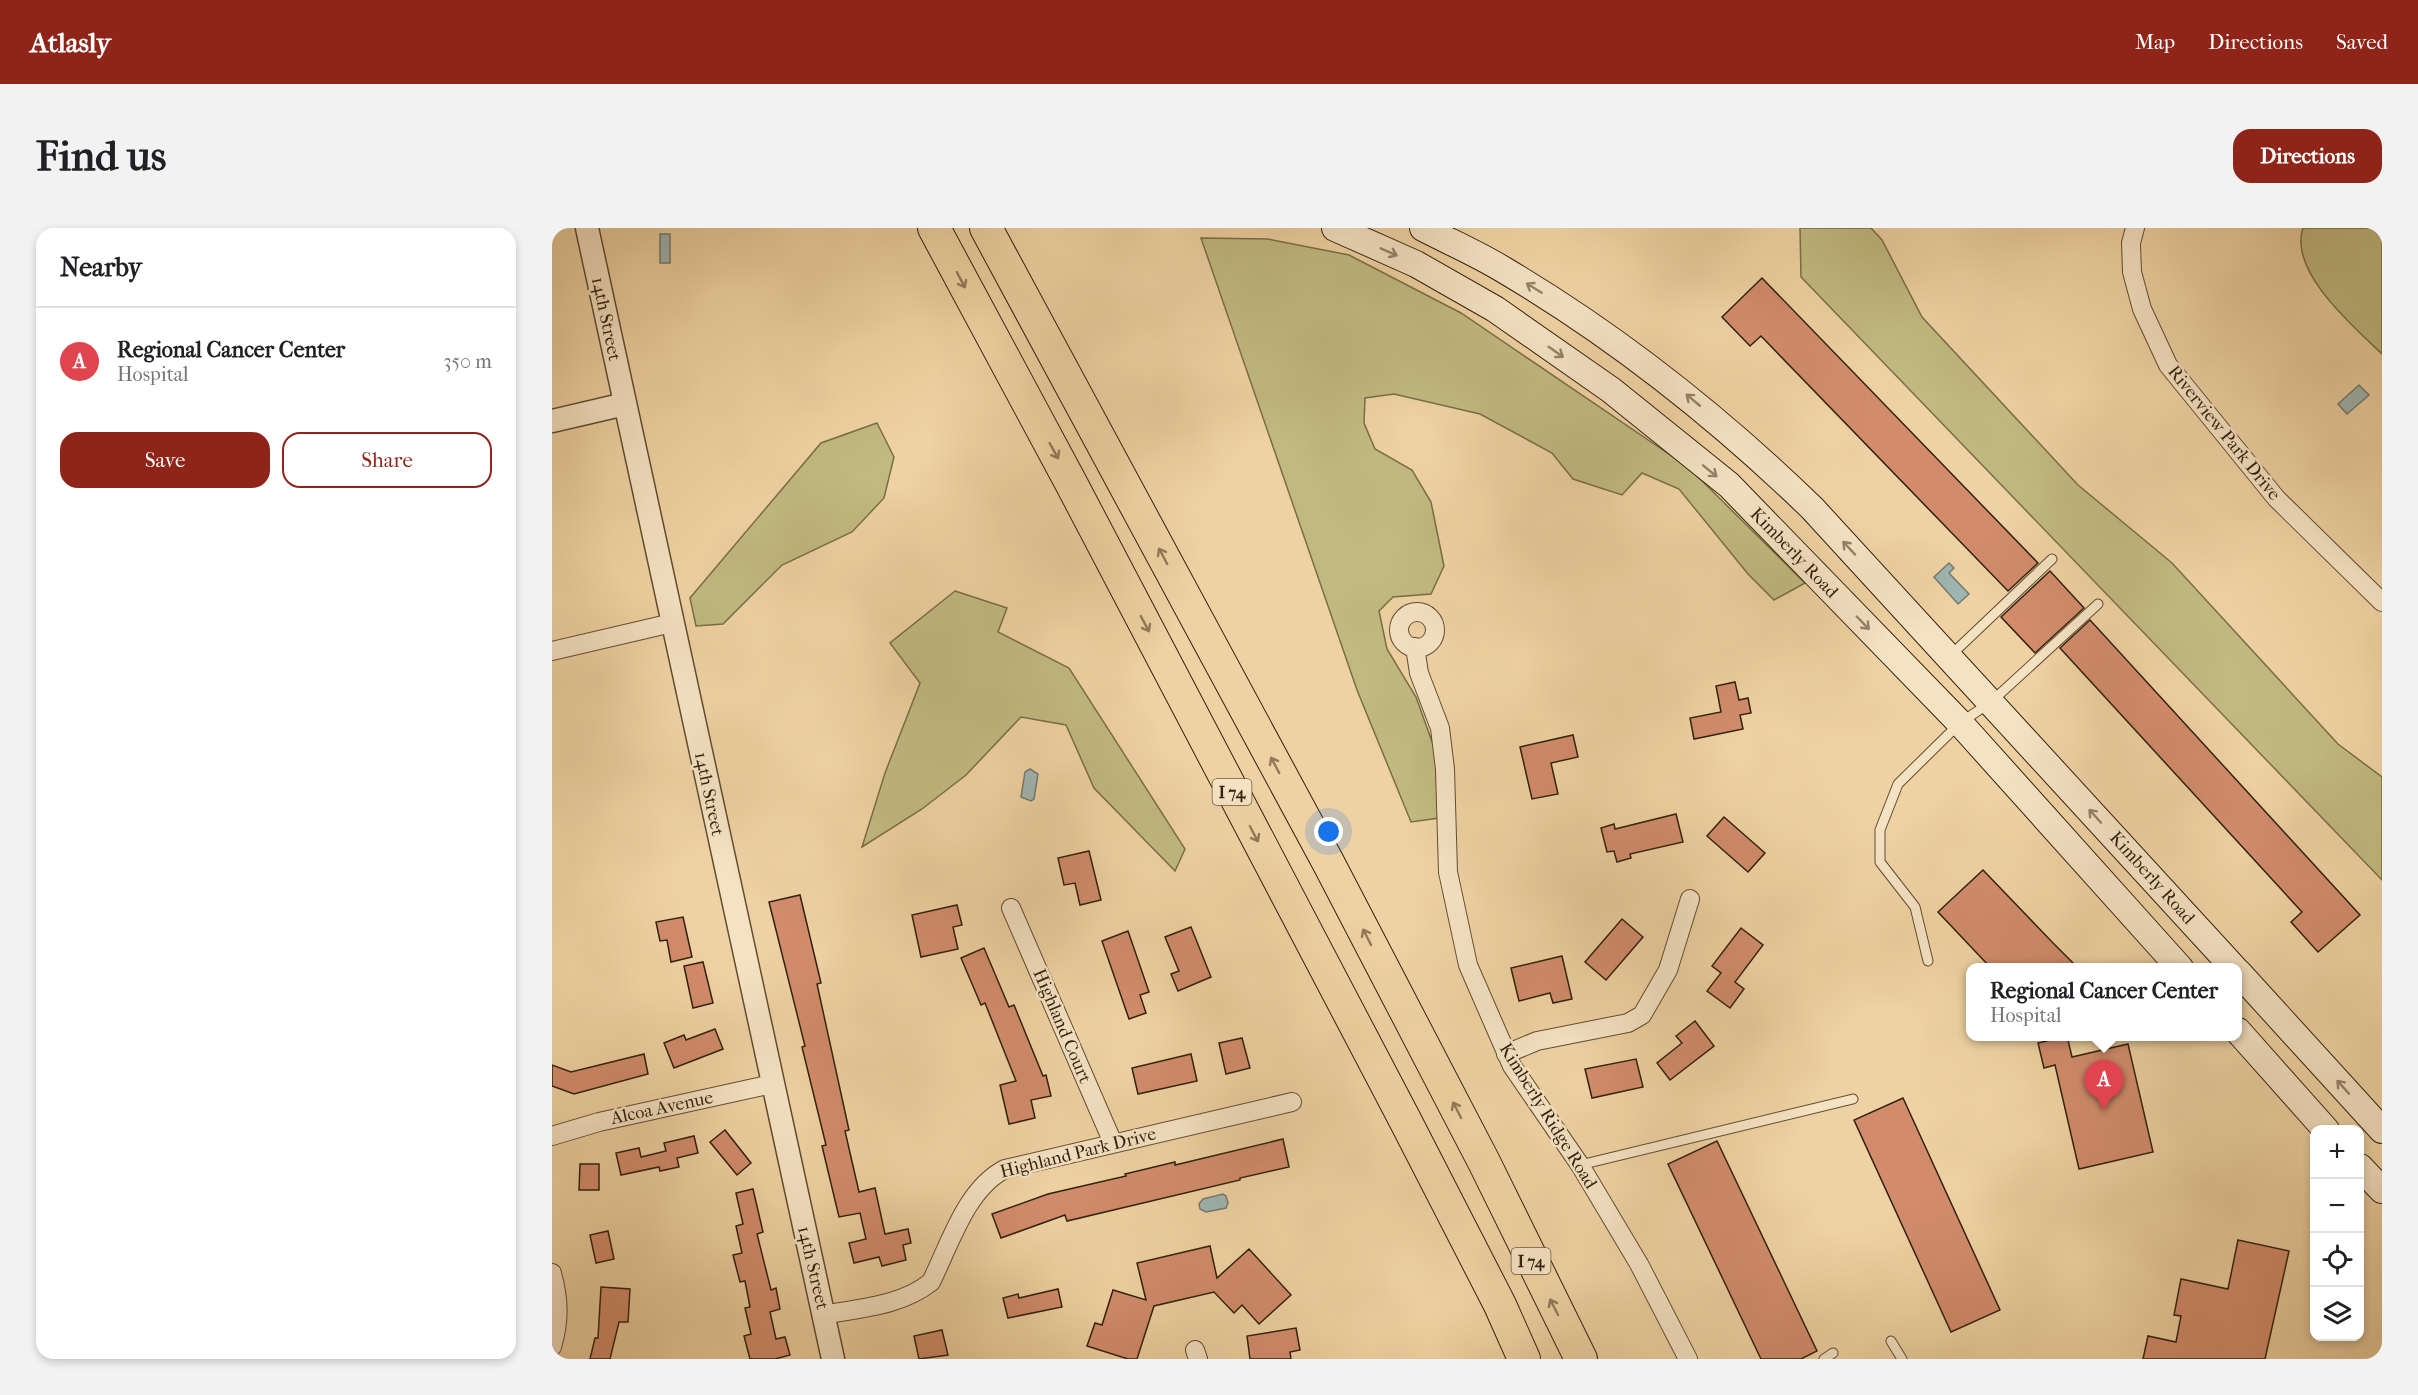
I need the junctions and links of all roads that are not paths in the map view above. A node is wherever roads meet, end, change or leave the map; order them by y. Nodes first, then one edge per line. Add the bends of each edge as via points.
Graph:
1 (586, 228) edge
2 (934, 228) edge
3 (986, 228) edge
4 (997, 228) edge
5 (1335, 228) edge
6 (1423, 228) edge
7 (2134, 228) edge
8 (1007, 268) junction
9 (625, 404) junction
10 (552, 421) edge
11 (2052, 559) dead end
12 (2382, 602) edge
13 (2098, 604) dead end
14 (672, 623) junction
15 (1415, 647) dead end
16 (552, 651) edge
17 (1950, 657) junction
18 (1991, 702) junction
19 (1960, 723) junction
20 (1690, 899) dead end
21 (1011, 908) dead end
22 (1928, 961) dead end
23 (2176, 963) edge
24 (2229, 963) edge
25 (2242, 976) edge
26 (2242, 1036) edge
27 (1506, 1054) junction
28 (772, 1084) junction
29 (1853, 1099) dead end
30 (1292, 1102) dead end
31 (2322, 1125) edge
32 (2382, 1130) edge
33 (552, 1136) edge
34 (1113, 1143) junction
35 (1580, 1165) junction
36 (2364, 1171) edge
37 (2382, 1190) edge
38 (552, 1273) edge
39 (823, 1315) junction
40 (1892, 1341) dead end
41 (552, 1347) edge
42 (1833, 1353) dead end
43 (833, 1359) edge
44 (1524, 1359) edge
45 (1581, 1359) edge
46 (1688, 1359) edge
47 (1824, 1359) edge
48 (1902, 1359) edge

1 - 9 street, 14th Street
2 -> 44 highway, I 74 via 1405,1120
3 - 8 highway, I 74
4 - 8 highway
5 -> 19 main road, Kimberly Road via 1416,264 1495,309 1611,390 1729,485
17 -> 6 main road, Kimberly Road via 1812,508 1759,456 1690,398 1583,319 1502,268
7 - 12 street, Riverview Park Drive via 2132,272 2142,309 2168,365 2276,498
45 -> 8 highway, I 74 via 1329,864
9 - 10 street
9 - 14 street, 14th Street
11 - 17 lane
13 - 18 lane
14 - 16 street
14 - 28 street, 14th Street
15 - 27 street, Kimberly Ridge Road via 1419,673 1440,728 1448,872 1458,927 1468,965
17 - 18 main road, Kimberly Road
18 - 19 lane
24 -> 18 main road, Kimberly Road
19 - 22 lane via 1898,784 1880,830 1880,862 1915,907
19 - 23 main road, Kimberly Road
20 - 27 street via 1668,970 1642,1015 1628,1023 1537,1041
21 - 34 street, Highland Court
32 -> 25 main road
26 - 31 main road
27 - 35 street, Kimberly Ridge Road
28 - 33 street, Alcoa Avenue
28 - 39 street, 14th Street
29 - 35 lane
30 - 34 street, Highland Park Drive
34 - 39 street, Highland Park Drive via 1005,1168 990,1177 972,1198 931,1282 905,1299
35 - 46 street, Kimberly Ridge Road via 1640,1264
36 - 37 main road
38 - 41 street via 559,1324
39 - 43 street, 14th Street
40 - 48 lane
42 - 47 lane

